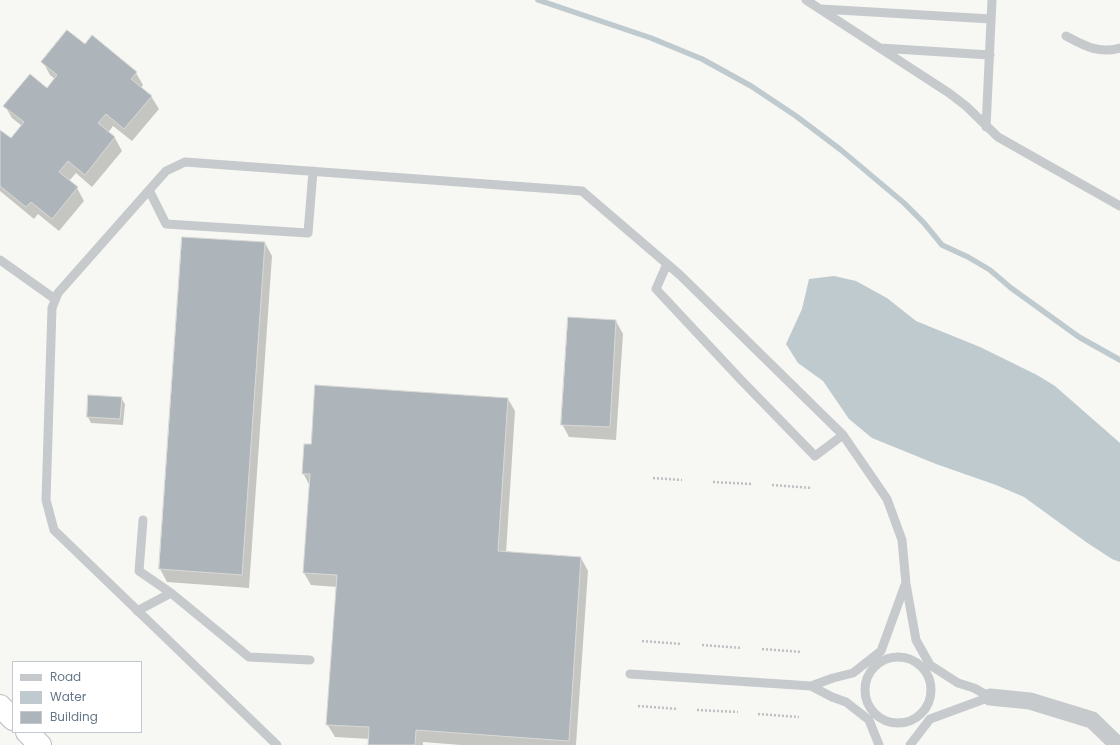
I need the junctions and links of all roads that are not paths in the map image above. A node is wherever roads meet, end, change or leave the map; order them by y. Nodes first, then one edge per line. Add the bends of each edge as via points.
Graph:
1 (806, 0) edge
2 (992, 0) edge
3 (820, 9) junction
4 (991, 20) junction
5 (1066, 36) dead end
6 (879, 48) junction
7 (1120, 48) edge
8 (990, 55) junction
9 (986, 127) junction
10 (313, 171) junction
11 (149, 190) junction
12 (1120, 206) edge
13 (0, 260) edge
14 (667, 264) junction
15 (55, 300) junction
16 (843, 435) junction
17 (143, 520) dead end
18 (906, 584) junction
19 (171, 593) junction
20 (137, 610) junction
21 (888, 658) junction
22 (310, 660) dead end
23 (869, 661) junction
24 (918, 664) junction
25 (930, 665) junction
26 (630, 674) dead end
27 (866, 680) junction
28 (930, 681) junction
29 (811, 686) junction
30 (990, 698) junction
31 (866, 703) junction
32 (0, 706) edge
33 (927, 706) junction
34 (12, 718) edge
35 (869, 720) junction
36 (881, 720) junction
37 (907, 722) junction
38 (926, 725) junction
39 (28, 733) edge
40 (40, 745) edge
41 (277, 745) edge
42 (879, 745) edge
43 (910, 745) edge
44 (1118, 745) edge

1 - 3 lane
2 - 4 lane
3 - 4 lane
3 - 6 lane
4 - 8 lane
5 - 7 lane via 1090,49 1110,51
6 - 8 lane
6 - 9 lane via 949,93
8 - 9 lane
9 - 12 lane via 998,137
10 - 11 lane via 185,162 166,171
10 - 11 lane via 308,232 166,224
10 - 14 lane via 582,191
11 - 15 lane via 58,293
13 - 15 lane
14 - 16 lane
14 - 16 lane via 656,289 815,456
15 - 20 lane via 52,308 46,500 54,530
16 - 18 lane via 887,499 902,540
17 - 19 lane via 139,571
18 - 23 lane via 881,651
18 - 25 lane via 916,640
19 - 20 lane
19 - 22 lane via 249,658
20 - 41 lane
21 - 23 lane
21 - 24 lane via 909,659
21 - 27 lane via 870,670
23 - 27 lane
23 - 29 lane via 854,674
24 - 25 lane
24 - 28 lane
25 - 28 lane
25 - 30 lane via 958,683 974,688
26 - 29 lane
27 - 31 lane
28 - 33 lane via 931,692
29 - 35 lane via 846,702
30 - 38 lane via 930,719
30 - 44 street via 1030,701 1092,720
31 - 35 lane
31 - 36 lane
32 - 34 highway
33 - 37 lane via 918,717
33 - 38 lane
35 - 36 lane
35 - 42 lane
36 - 37 lane via 892,724
37 - 38 lane
38 - 43 lane
39 - 40 highway

